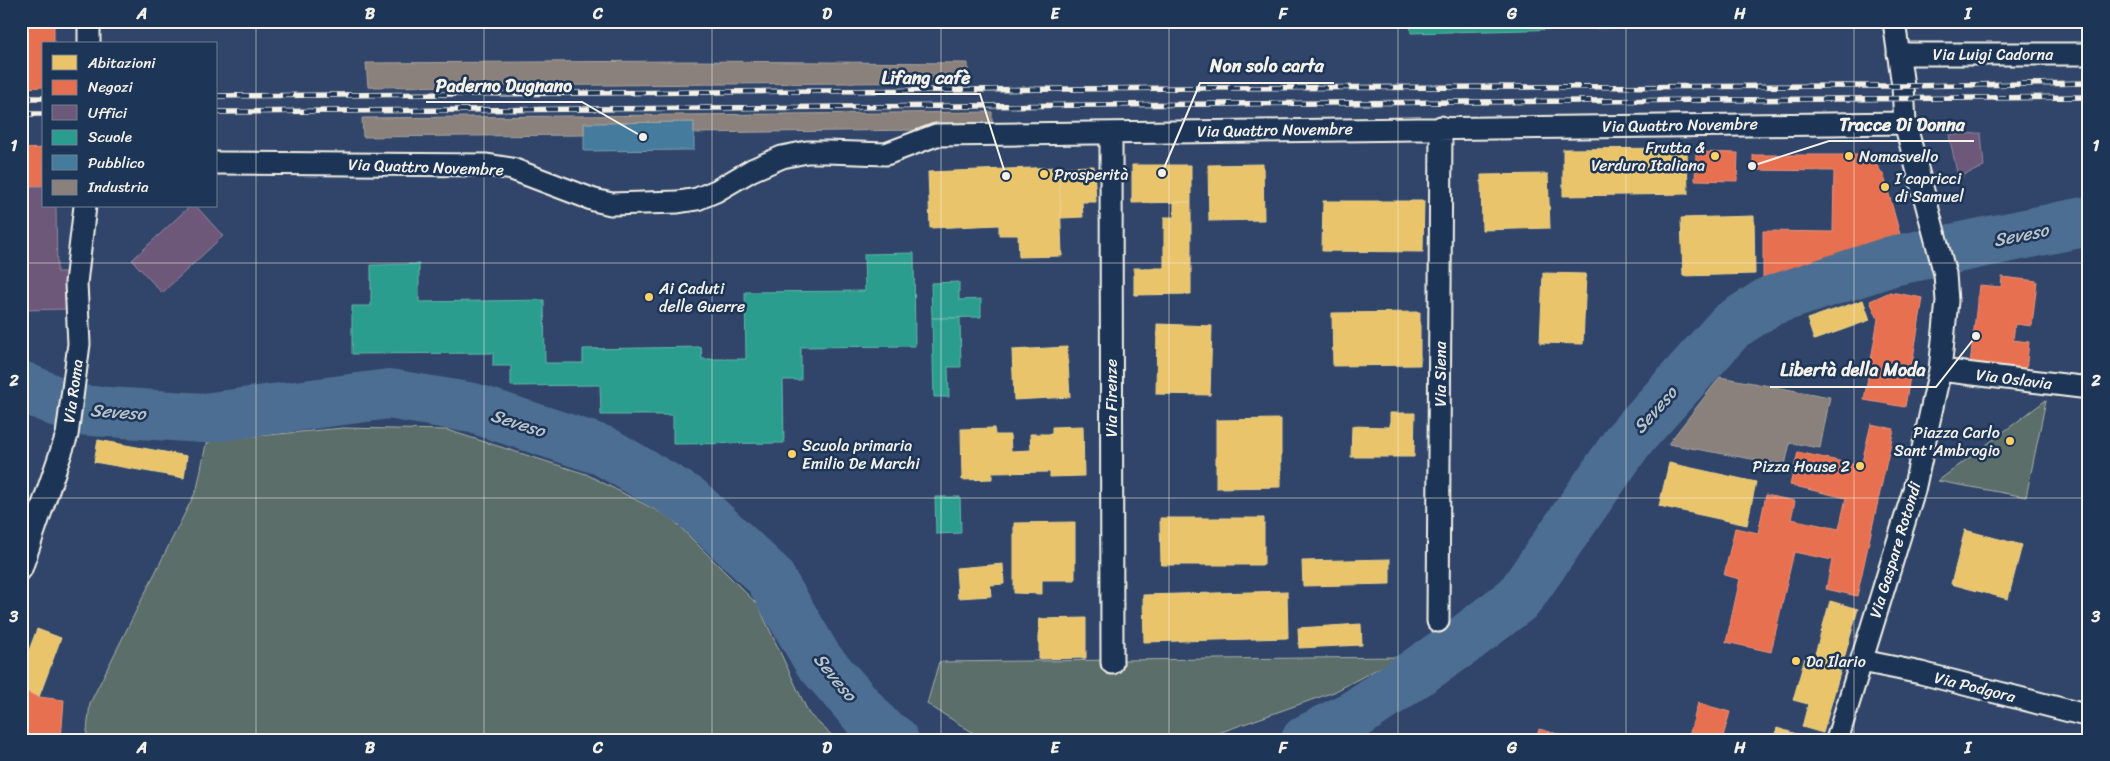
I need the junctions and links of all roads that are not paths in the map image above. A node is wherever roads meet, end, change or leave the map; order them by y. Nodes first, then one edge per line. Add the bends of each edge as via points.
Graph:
1 (88, 21) edge
2 (1894, 21) edge
3 (89, 42) edge
4 (1898, 54) junction
5 (2089, 54) edge
6 (1905, 123) junction
7 (1440, 128) junction
8 (1111, 133) junction
9 (218, 163) edge
10 (85, 208) edge
11 (1940, 370) junction
12 (2089, 388) edge
13 (21, 569) edge
14 (1438, 621) dead end
15 (1862, 661) junction
16 (1112, 663) dead end
17 (2089, 716) edge
18 (1837, 740) edge

1 - 3 street
2 - 4 street, Via Gaspare Rotondi
4 - 5 street, Via Luigi Cadorna
4 - 6 street, Via Gaspare Rotondi
6 - 7 street, Via Quattro Novembre
6 - 11 street, Via Gaspare Rotondi via 1945,274 1947,301
7 - 8 street, Via Quattro Novembre
7 - 14 street, Via Siena
8 - 9 street, Via Quattro Novembre via 936,135 886,154 807,152 782,157 716,191 678,202 612,204 512,169 487,165
8 - 16 street, Via Firenze
10 - 13 street, Via Roma via 76,283 79,344 66,435
11 - 12 street, Via Oslavia
11 - 15 street, Via Gaspare Rotondi via 1914,490
15 - 17 street, Via Podgora
15 - 18 street, Via Gaspare Rotondi

